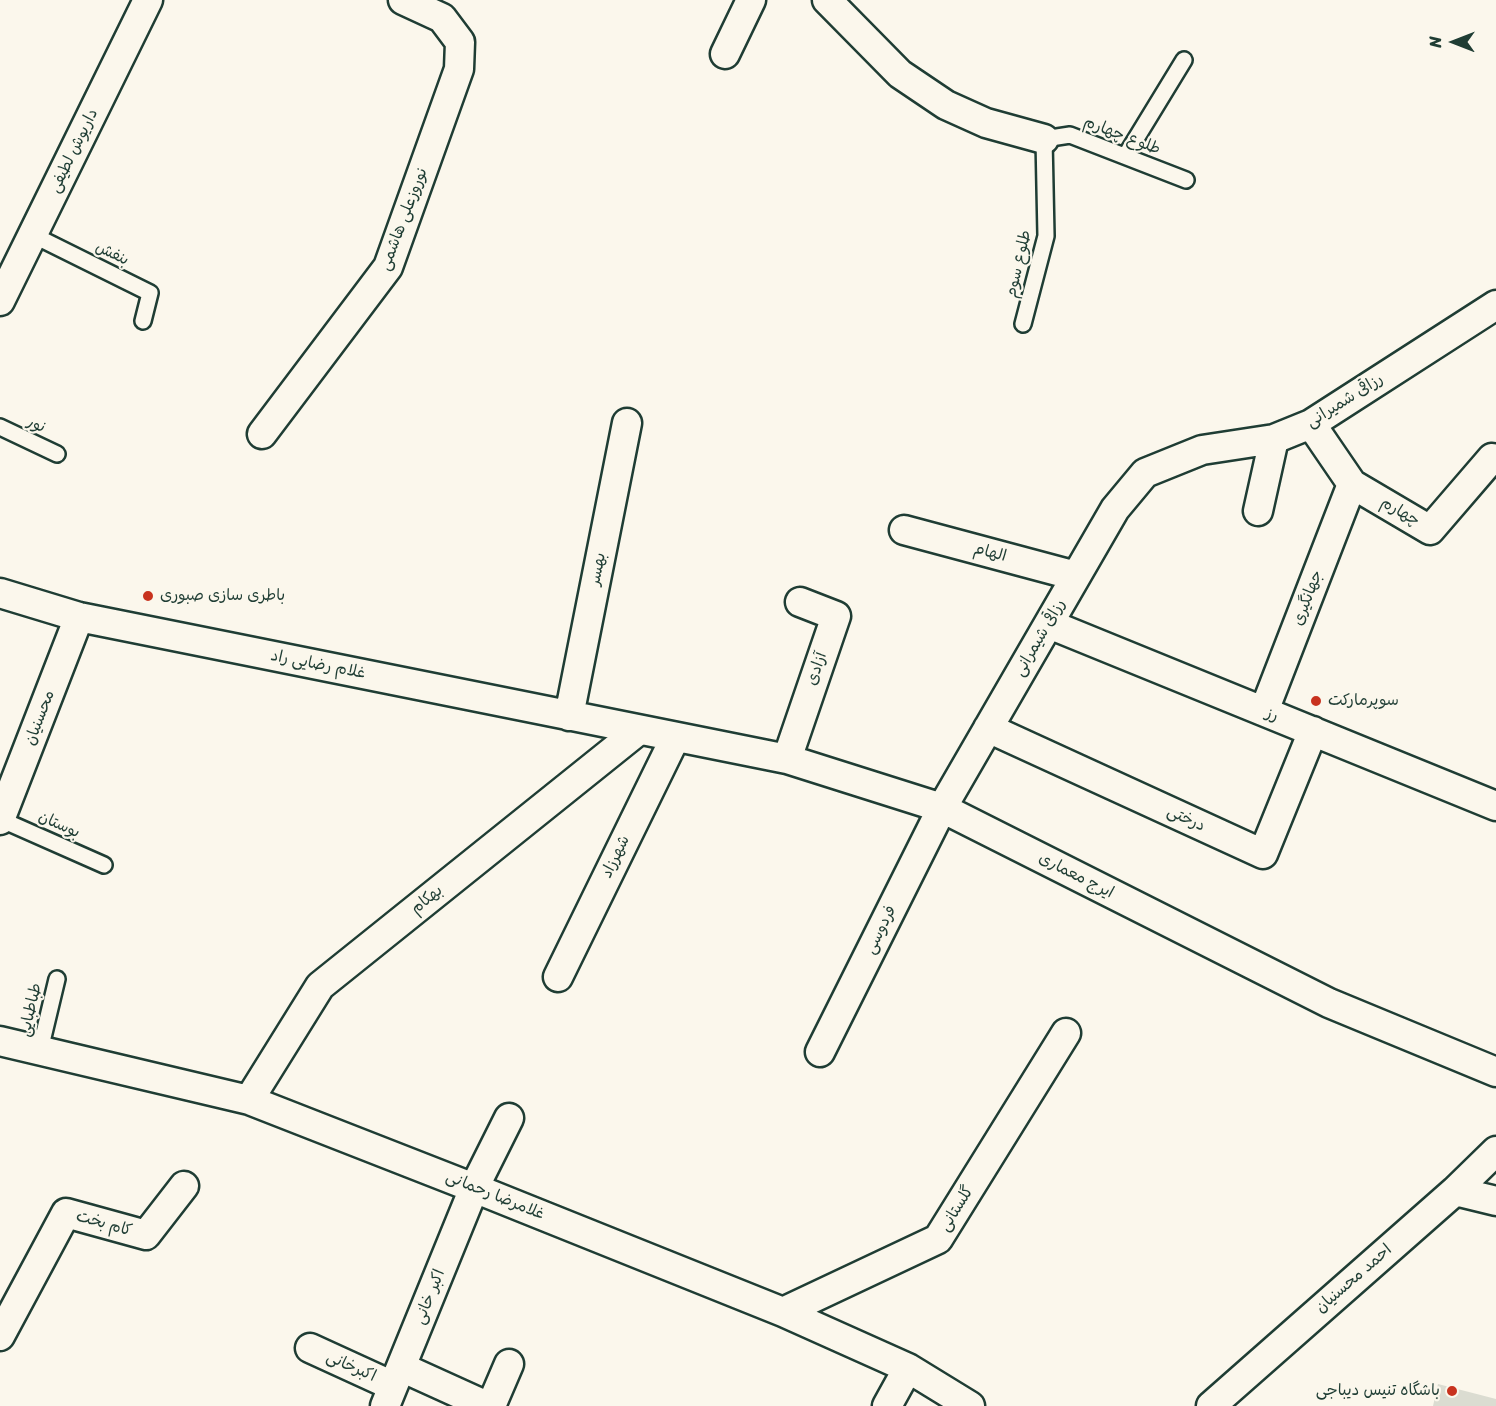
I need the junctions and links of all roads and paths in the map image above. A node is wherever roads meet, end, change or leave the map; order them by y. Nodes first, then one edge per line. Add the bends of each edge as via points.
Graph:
1 (148, 0) edge
2 (403, 0) edge
3 (751, 0) edge
4 (827, 0) edge
5 (725, 54) dead end
6 (1184, 60) dead end
7 (1044, 140) junction
8 (1126, 155) junction
9 (1186, 180) dead end
10 (33, 235) junction
11 (0, 301) edge
12 (1496, 305) edge
13 (143, 321) dead end
14 (1023, 324) dead end
15 (627, 423) dead end
16 (1311, 424) junction
17 (0, 427) edge
18 (262, 434) dead end
19 (1274, 439) junction
20 (57, 454) dead end
21 (1492, 458) dead end
22 (1144, 473) joint
23 (1352, 484) junction
24 (1258, 511) dead end
25 (904, 530) dead end
26 (1076, 576) junction
27 (0, 593) edge
28 (800, 602) dead end
29 (80, 617) junction
30 (1049, 624) junction
31 (1264, 711) junction
32 (569, 716) junction
33 (988, 728) junction
34 (639, 730) junction
35 (1313, 732) junction
36 (675, 738) junction
37 (787, 759) junction
38 (1496, 806) edge
39 (942, 808) junction
40 (0, 819) edge
41 (104, 865) dead end
42 (558, 977) dead end
43 (57, 979) dead end
44 (1066, 1033) dead end
45 (0, 1041) edge
46 (40, 1050) junction
47 (820, 1052) dead end
48 (1496, 1072) edge
49 (249, 1100) junction
50 (509, 1118) dead end
51 (1496, 1151) edge
52 (184, 1186) dead end
53 (474, 1188) junction
54 (1455, 1191) junction
55 (1496, 1201) edge
56 (783, 1312) junction
57 (0, 1336) edge
58 (310, 1348) dead end
59 (509, 1364) dead end
60 (908, 1368) junction
61 (393, 1386) edge
62 (489, 1406) edge
63 (887, 1406) edge
64 (970, 1406) edge
65 (1211, 1406) edge

1 - 10 street, داریوش لطیفی
2 - 18 street, نوروزعلی هاشمی via 442,18 460,42 459,69 388,267
3 - 5 street
4 - 7 street via 900,74 946,105 986,123
6 - 8 lane
7 - 8 lane, طلوع چهارم via 1070,135
7 - 14 lane, طلوع سوم via 1046,236
8 - 9 lane, طلوع چهارم
10 - 11 street, داریوش لطیفی
10 - 13 lane, بنفش via 150,293
12 - 16 street, رزاقی شمیرانی
15 - 32 street, بهسر
16 - 19 street, رزاقی شمیرانی
16 - 23 street, چهارم
17 - 20 lane, نور
19 - 22 street, رزاقی شمیرانی via 1202,450
19 - 24 street
21 - 23 street, چهارم via 1430,530
22 - 26 street, رزاقی شیمرانی via 1115,509
23 - 31 street, جهانگیری
25 - 26 street, الهام
26 - 30 street, رزاقی شیمرانی
27 - 29 street, غلام رضایی راد
28 - 37 street, آزادی via 836,616
29 - 32 street, غلام رضایی راد
29 - 40 street, محسنیان
30 - 31 street, رز
30 - 33 street, رزاقی شیمرانی
31 - 35 street, رز
32 - 34 street, غلام رضایی راد
33 - 35 street, درختی via 1263,854
33 - 39 street, رزاقی شیمرانی
34 - 36 street, ایرج معماری
34 - 49 street, بهکام via 320,986
35 - 38 street, رز
36 - 37 street, ایرج معماری
36 - 42 street, شهرزاد
37 - 39 street, ایرج معماری
39 - 47 street, فردوسی
39 - 48 street, ایرج معماری via 1329,1003
40 - 41 lane, بوستان
43 - 46 lane, طباطبایی
44 - 56 street, گلستانی via 938,1239
45 - 46 street, غلامرضا رحمانی
46 - 49 street, غلامرضا رحمانی
49 - 53 street, غلامرضا رحمانی
50 - 53 street, اکبر خانی
51 - 54 street, احمد محسنیان
52 - 57 street, کام بخت via 146,1235 66,1213
53 - 56 street, غلامرضا رحمانی
53 - 61 street, اکبر خانی
54 - 55 street
54 - 65 street, احمد محسنیان
56 - 60 street, غلامرضا رحمانی
58 - 61 street, اکبرخانی
59 - 62 street
60 - 63 street
60 - 64 street, غلامرضا رحمانی
61 - 62 street, اکبرخانی

